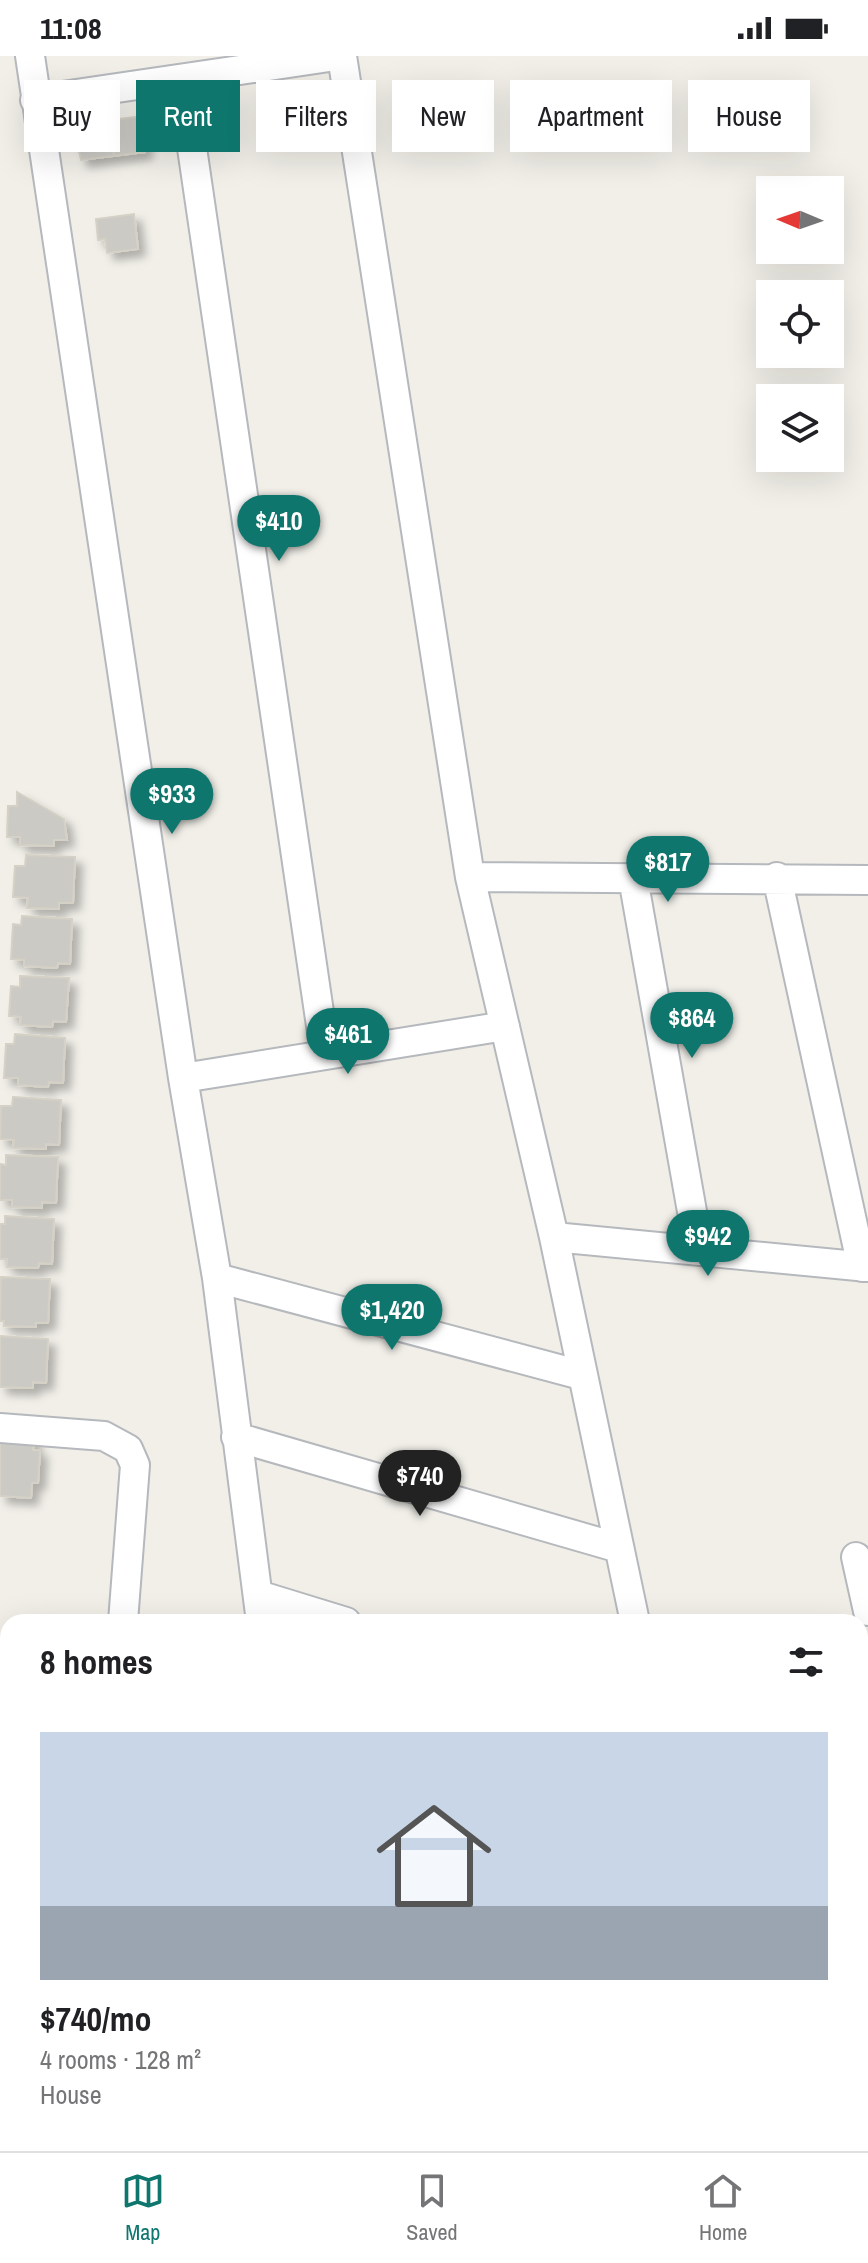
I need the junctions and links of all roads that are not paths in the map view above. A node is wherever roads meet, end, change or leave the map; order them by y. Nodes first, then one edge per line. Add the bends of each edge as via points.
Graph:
1 (30, 56) edge
2 (339, 56) edge
3 (33, 80) edge
4 (182, 80) edge
5 (43, 152) edge
6 (193, 152) edge
7 (470, 877) junction
8 (777, 877) junction
9 (633, 878) junction
10 (868, 880) edge
11 (505, 1026) junction
12 (325, 1053) junction
13 (183, 1078) junction
14 (554, 1237) junction
15 (699, 1251) junction
16 (865, 1267) edge
17 (217, 1278) junction
18 (581, 1375) junction
19 (0, 1428) edge
20 (236, 1437) junction
21 (619, 1548) junction
22 (856, 1557) dead end
23 (260, 1608) edge
24 (868, 1611) edge
25 (124, 1614) edge
26 (297, 1614) edge
27 (633, 1614) edge

1 - 3 street
2 - 4 street
2 - 7 street
5 - 13 street
6 - 12 street
7 - 9 street
7 - 11 street
8 - 9 street
8 - 10 street
8 - 16 street
9 - 15 street
11 - 12 street
11 - 14 street
12 - 13 street
13 - 17 street
14 - 15 street
14 - 18 street
15 - 16 street
17 - 18 street
17 - 20 street
18 - 21 street
19 - 25 street via 104,1436 128,1449 135,1465
20 - 21 street
20 - 23 street
21 - 27 street
22 - 24 street
23 - 26 street

